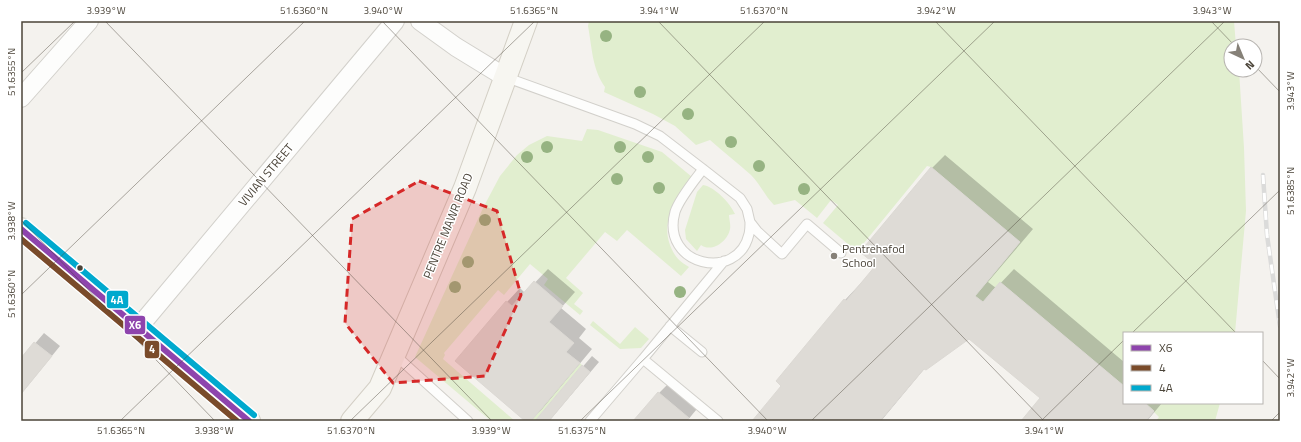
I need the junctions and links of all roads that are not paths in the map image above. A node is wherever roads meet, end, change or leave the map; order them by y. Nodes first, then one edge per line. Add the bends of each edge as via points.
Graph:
1 (89, 21) edge
2 (395, 21) edge
3 (420, 21) edge
4 (526, 21) edge
5 (506, 77) junction
6 (23, 93) edge
7 (703, 169) junction
8 (750, 222) junction
9 (21, 229) edge
10 (841, 253) dead end
11 (724, 261) junction
12 (670, 326) junction
13 (138, 328) junction
14 (702, 352) dead end
15 (394, 354) junction
16 (643, 359) junction
17 (249, 421) edge
18 (352, 421) edge
19 (468, 421) edge
20 (590, 421) edge
21 (718, 421) edge

1 - 6 street
2 - 13 street, VIVIAN STREET
3 - 5 street via 456,47
4 - 5 street, PENTRE MAWR ROAD
5 - 7 lane via 635,124 660,136
5 - 15 street, PENTRE MAWR ROAD via 465,188
7 - 8 lane via 740,198 747,209
7 - 11 lane via 675,210 674,235 679,247 699,262 712,264
8 - 10 lane via 782,254 807,224
8 - 11 lane via 749,235 744,246 735,256
9 - 13 street
11 - 12 lane
12 - 14 lane
12 - 16 lane
13 - 17 street
15 - 18 street, PENTRE MAWR ROAD via 380,388
15 - 19 lane
16 - 20 lane
16 - 21 lane

